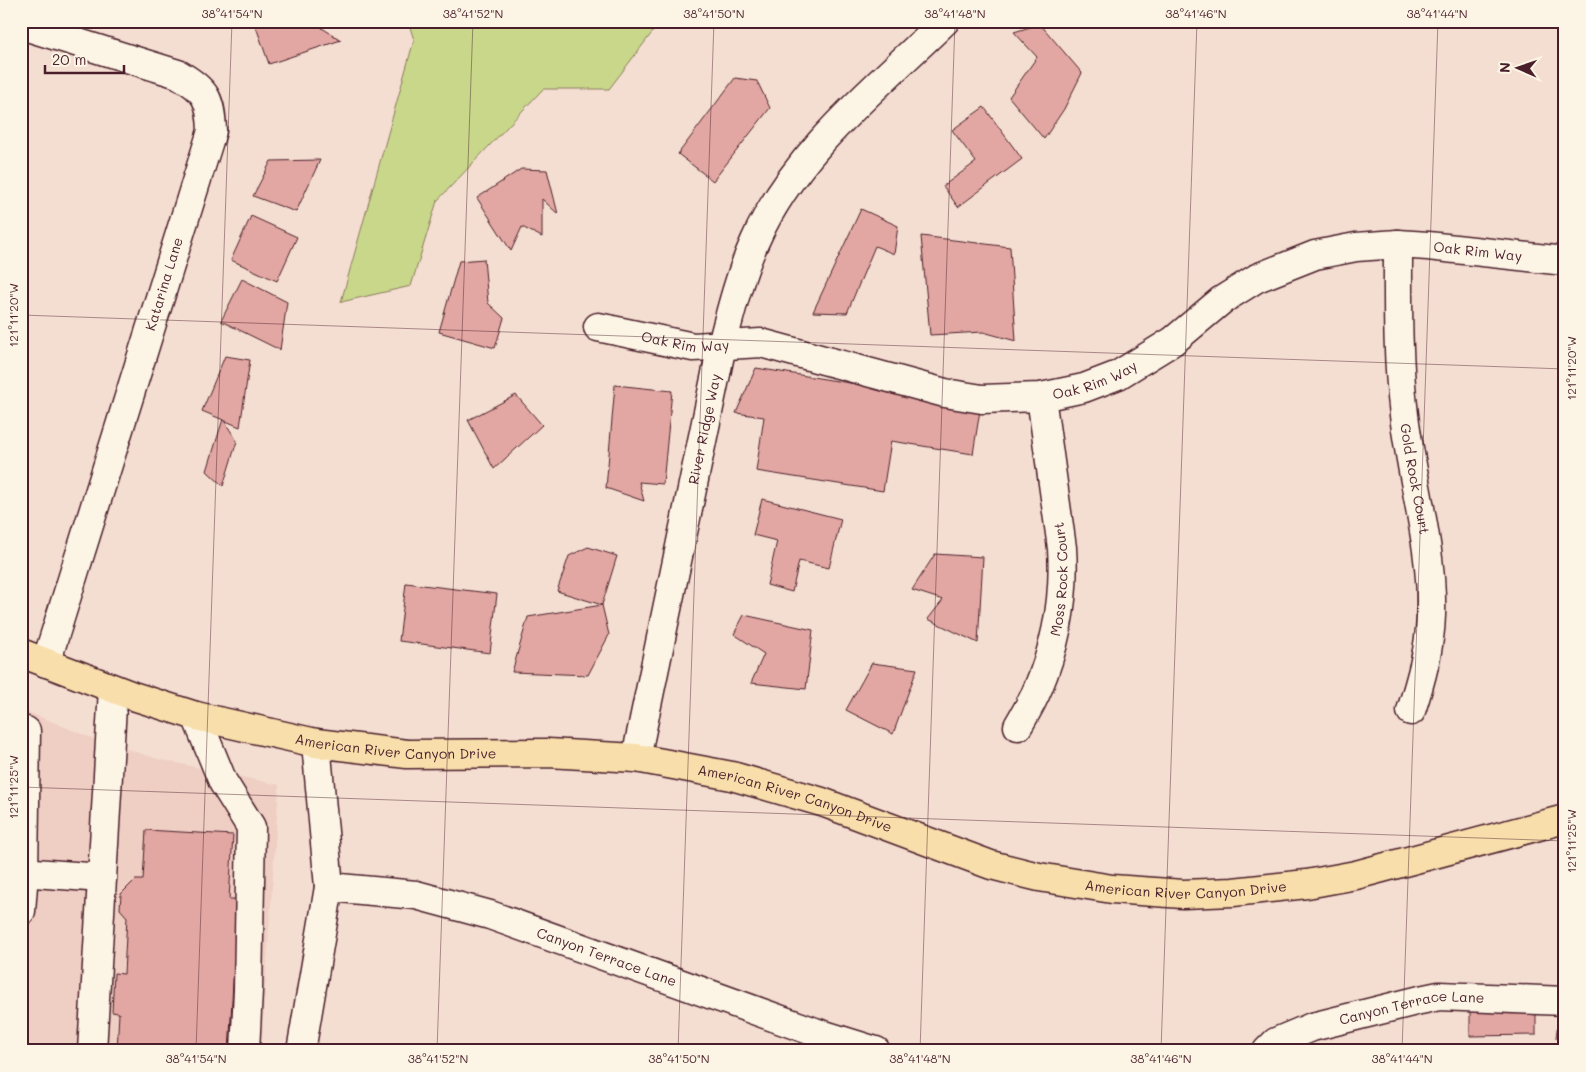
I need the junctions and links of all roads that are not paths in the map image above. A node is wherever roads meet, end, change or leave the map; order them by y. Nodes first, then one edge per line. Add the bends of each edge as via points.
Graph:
1 (945, 21) edge
2 (21, 25) edge
3 (1398, 244) junction
4 (1565, 261) edge
5 (598, 327) dead end
6 (722, 345) junction
7 (1041, 397) junction
8 (21, 653) edge
9 (46, 663) junction
10 (113, 689) junction
11 (1411, 711) dead end
12 (196, 716) junction
13 (1018, 726) dead end
14 (26, 732) dead end
15 (316, 743) junction
16 (636, 758) junction
17 (1565, 819) edge
18 (23, 872) edge
19 (102, 878) junction
20 (329, 887) junction
21 (21, 911) edge
22 (1565, 1000) edge
23 (92, 1051) edge
24 (245, 1051) edge
25 (301, 1051) edge
26 (876, 1051) edge
27 (1267, 1051) edge

1 - 6 street, River Ridge Way via 829,132 776,202 755,240 732,301
2 - 9 street, Katarina Lane via 178,74 195,84 208,99 212,111 212,131
3 - 4 street, Oak Rim Way
3 - 7 street, Oak Rim Way via 1348,248 1315,255 1276,269 1222,300 1173,341 1135,366 1084,388
3 - 11 street, Gold Rock Court via 1398,334 1404,415 1430,574 1431,616 1426,657
5 - 6 street, Oak Rim Way via 693,347
6 - 7 street, Oak Rim Way via 760,343 954,394 991,399
6 - 16 street, River Ridge Way
7 - 13 street, Moss Rock Court via 1063,568 1060,610 1052,651
8 - 9 main road, American River Canyon Drive
9 - 10 main road, American River Canyon Drive
10 - 12 main road, American River Canyon Drive
10 - 19 street
12 - 15 main road, American River Canyon Drive
12 - 24 street via 223,782 251,827
14 - 18 street
15 - 16 main road, American River Canyon Drive via 407,754 548,753
15 - 20 street
16 - 17 main road, American River Canyon Drive via 732,776 822,802 998,867 1112,890 1184,894 1307,884
18 - 19 street
18 - 21 street
19 - 23 street
20 - 25 street
20 - 26 street, Canyon Terrace Lane via 416,895 490,915
22 - 27 street, Canyon Terrace Lane via 1439,996 1312,1027 1276,1042

